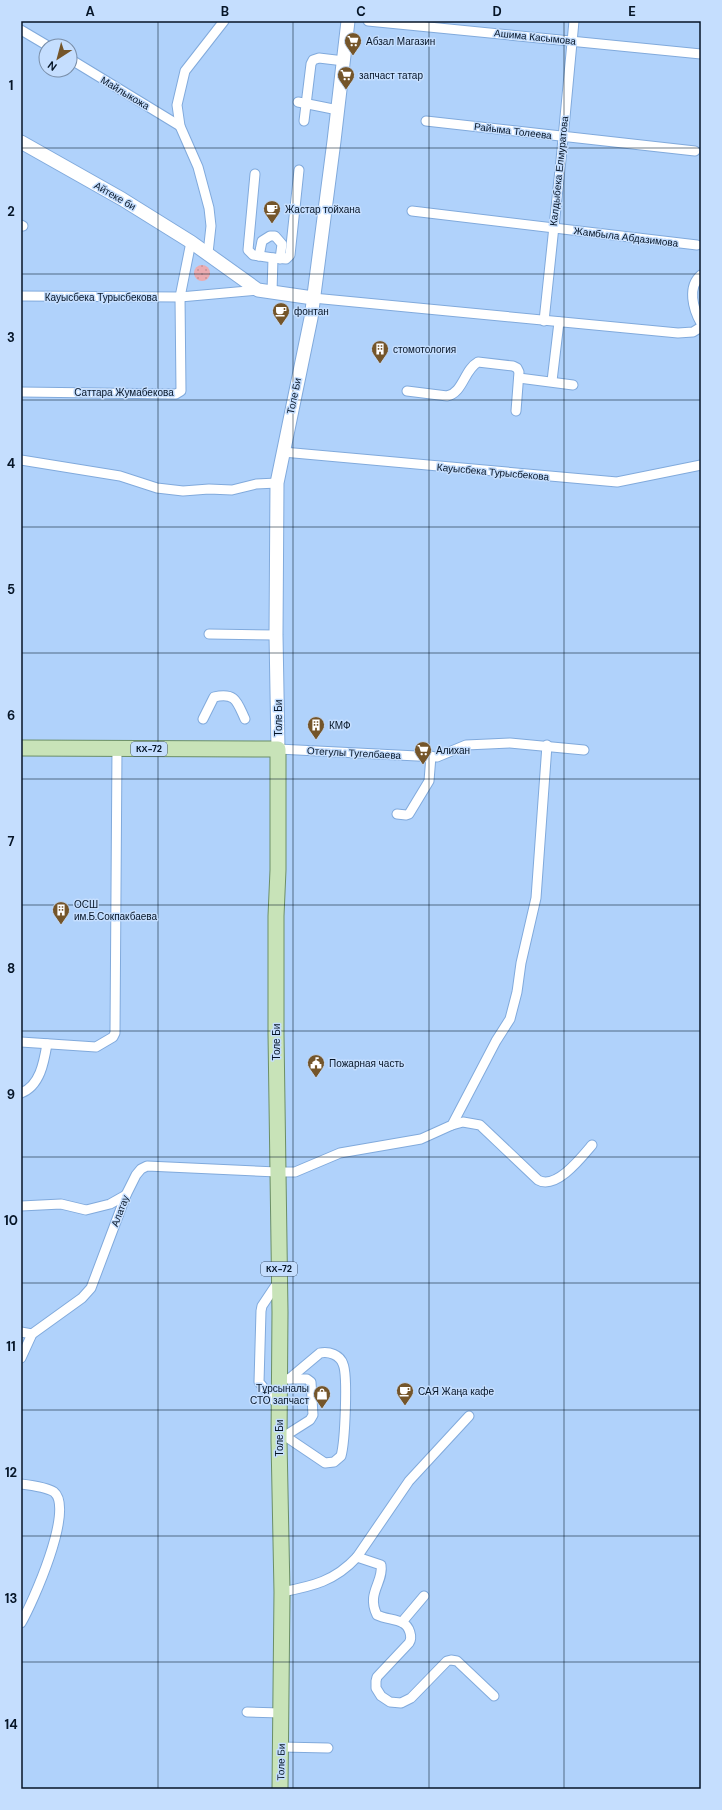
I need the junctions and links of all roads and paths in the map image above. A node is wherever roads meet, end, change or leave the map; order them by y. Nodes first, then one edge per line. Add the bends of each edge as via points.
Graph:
1 (224, 21) edge
2 (348, 21) edge
3 (368, 21) edge
4 (574, 21) edge
5 (21, 30) edge
6 (38, 40) edge
7 (571, 40) junction
8 (701, 54) edge
9 (344, 61) junction
10 (78, 65) edge
11 (302, 103) junction
12 (338, 110) junction
13 (304, 121) dead end
14 (426, 121) dead end
15 (180, 126) junction
16 (563, 137) junction
17 (21, 142) edge
18 (695, 151) dead end
19 (299, 170) dead end
20 (255, 174) dead end
21 (412, 211) dead end
22 (553, 229) junction
23 (191, 242) junction
24 (697, 245) dead end
25 (208, 252) junction
26 (260, 256) junction
27 (276, 258) junction
28 (701, 275) edge
29 (258, 290) junction
30 (272, 292) junction
31 (314, 294) junction
32 (21, 296) edge
33 (180, 297) junction
34 (544, 321) junction
35 (559, 322) junction
36 (701, 323) edge
37 (701, 327) edge
38 (519, 378) junction
39 (552, 381) junction
40 (573, 385) dead end
41 (407, 391) dead end
42 (21, 392) edge
43 (516, 411) dead end
44 (283, 452) junction
45 (21, 460) edge
46 (701, 465) edge
47 (277, 482) junction
48 (210, 634) dead end
49 (276, 635) junction
50 (245, 718) dead end
51 (203, 719) dead end
52 (547, 745) junction
53 (21, 748) edge
54 (117, 749) junction
55 (278, 749) junction
56 (584, 750) dead end
57 (431, 756) junction
58 (396, 814) dead end
59 (21, 1042) edge
60 (47, 1044) junction
61 (21, 1093) edge
62 (452, 1125) junction
63 (592, 1145) dead end
64 (277, 1172) junction
65 (126, 1196) junction
66 (21, 1206) edge
67 (280, 1281) junction
68 (21, 1332) edge
69 (32, 1334) junction
70 (21, 1358) edge
71 (284, 1379) junction
72 (280, 1408) junction
73 (469, 1416) dead end
74 (282, 1438) junction
75 (21, 1484) edge
76 (357, 1557) junction
77 (282, 1592) junction
78 (424, 1596) dead end
79 (402, 1622) junction
80 (21, 1623) edge
81 (494, 1696) dead end
82 (247, 1712) dead end
83 (281, 1713) junction
84 (281, 1747) junction
85 (328, 1748) dead end
86 (280, 1789) edge

1 - 15 street via 185,70 177,105
2 - 9 street, Толе Би
3 - 7 street, Ашима Касымова
4 - 7 street, Калдыбека Елмуратова
5 - 6 street
7 - 8 street, Ашима Касымова
7 - 16 street, Калдыбека Елмуратова
9 - 11 street via 319,58 313,60
9 - 12 street, Толе Би
10 - 15 street, Майлыкожа
11 - 12 street
11 - 13 street
12 - 31 street, Толе Би
14 - 16 street, Райыма Толеева
15 - 25 street via 204,186 211,226
16 - 18 street, Райыма Толеева
16 - 22 street, Калдыбека Елмуратова
17 - 23 street, Айтеке би via 122,199
19 - 27 street via 290,255 286,259
20 - 26 street via 248,250
21 - 22 street, Жамбыла Абдазимова
22 - 24 street, Жамбыла Абдазимова
22 - 34 street, Калдыбека Елмуратова
23 - 25 street, Айтеке би
23 - 33 street
25 - 29 street, Айтеке би
26 - 27 street
26 - 27 street via 262,240 275,236 282,244
27 - 30 street
28 - 36 street via 693,284 693,301
29 - 30 street
29 - 33 street, Кауысбека Турысбекова
30 - 31 street
31 - 34 street
31 - 44 street, Толе Би
32 - 33 street, Кауысбека Турысбекова
33 - 42 street, Саттара Жумабекова via 182,386 178,392
34 - 35 street
35 - 37 street via 678,333 693,332
35 - 39 street
38 - 39 street
38 - 41 street via 517,368 513,366 478,362 452,395
38 - 43 street
39 - 40 street
44 - 46 street, Кауысбека Турысбекова via 617,482
44 - 47 street, Толе Би
45 - 47 street via 120,476 157,488 183,491 232,490
47 - 49 street, Толе Би
48 - 49 street
49 - 55 street, Толе Би
50 - 51 street via 234,697 214,696
52 - 56 street, Отегулы Тугелбаева
52 - 57 street, Отегулы Тугелбаева via 510,742 466,745 440,756
52 - 62 street via 536,898 517,992 510,1019
53 - 54 main road, КХ-72
54 - 55 main road, КХ-72
54 - 60 street via 115,1033 113,1037 96,1047
55 - 57 street, Отегулы Тугелбаева
55 - 64 main road, Толе Би / КХ-72
57 - 58 street via 430,776 423,793 410,814
59 - 60 street
60 - 61 street via 44,1065 32,1087
62 - 63 street, Алатау via 463,1122 480,1125 538,1180 546,1183 561,1176 580,1160
62 - 64 street, Алатау via 421,1139 340,1153 295,1172
64 - 65 street, Алатау via 147,1166 136,1175
64 - 67 main road, Толе Би / КХ-72
65 - 66 street via 110,1204 86,1210 61,1204
65 - 69 street, Алатау via 91,1288 82,1298
67 - 71 main road, Толе Би / КХ-72
67 - 72 street via 262,1306 259,1382
68 - 69 street
69 - 70 street, Алатау
71 - 72 main road, Толе Би / КХ-72
71 - 74 street via 307,1379 311,1382 313,1415 310,1420
71 - 74 street via 326,1351 342,1361 346,1376 341,1456 334,1462 325,1463
72 - 74 main road, Толе Би / КХ-72
73 - 76 street via 409,1481
74 - 77 main road, Толе Би / КХ-72
75 - 80 street via 53,1491 57,1496 60,1516 48,1560 28,1612
76 - 77 street via 329,1579 313,1586
76 - 79 street via 381,1565 382,1571 373,1603 378,1615
77 - 83 main road, Толе Би / КХ-72
78 - 79 street
79 - 81 street via 409,1631 411,1640 377,1677 376,1688 381,1696 397,1704 411,1698 447,1661 452,1660
82 - 83 street
83 - 84 main road, Толе Би / КХ-72
84 - 85 street
84 - 86 main road, Толе Би / КХ-72

